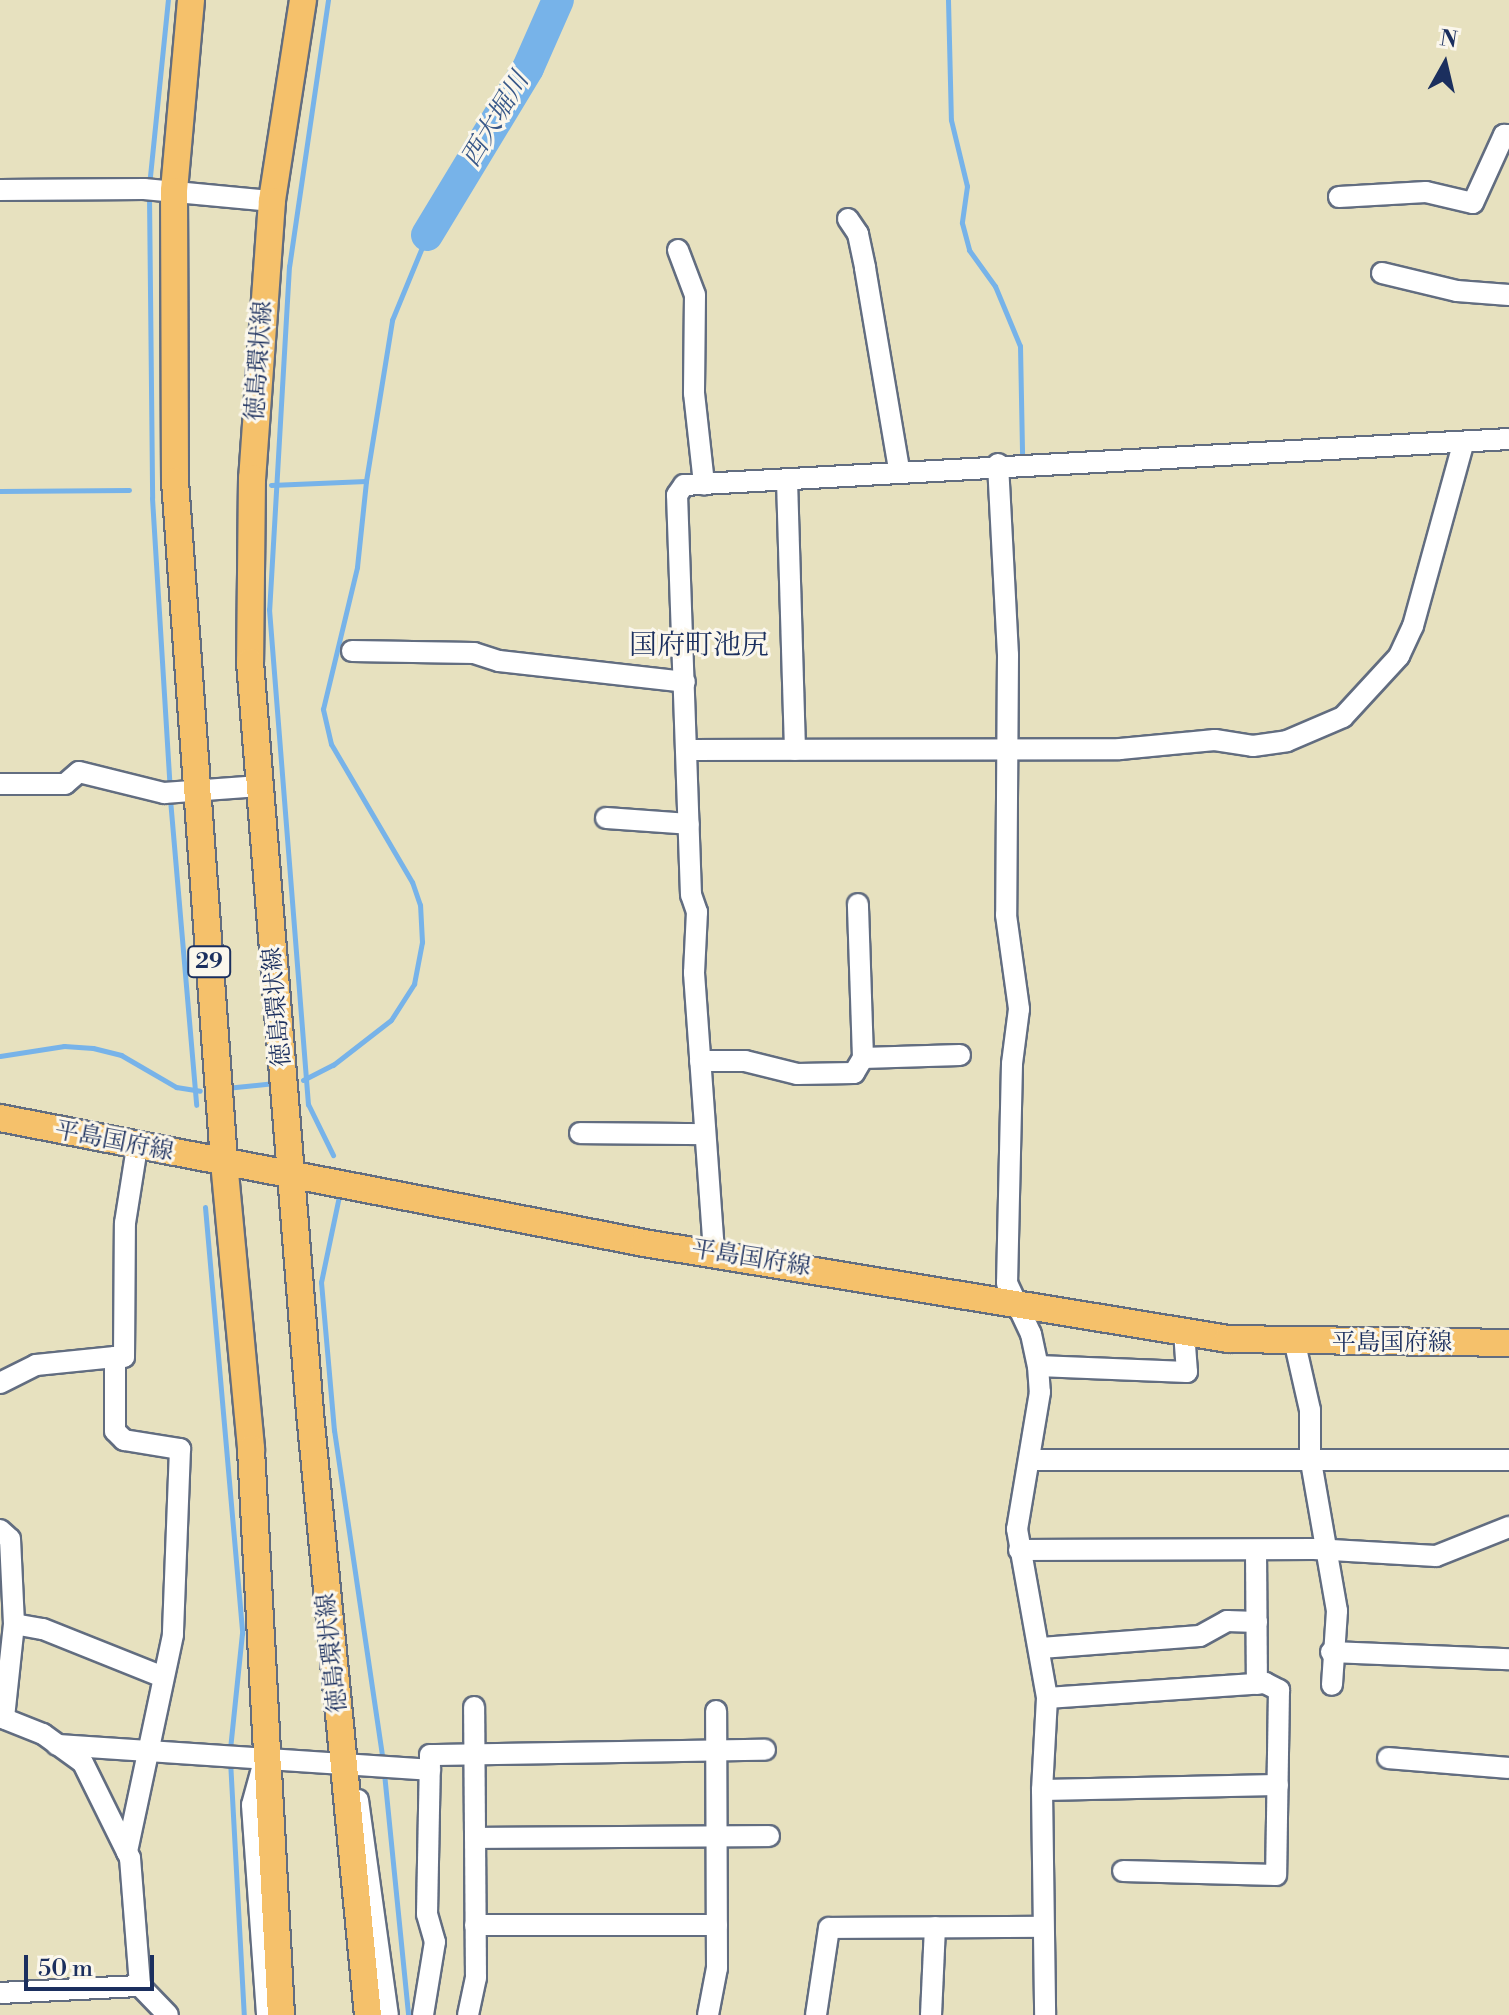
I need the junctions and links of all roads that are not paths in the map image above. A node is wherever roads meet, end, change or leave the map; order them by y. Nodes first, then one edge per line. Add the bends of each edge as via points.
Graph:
1 (191, 0) edge
2 (303, 0) edge
3 (1509, 135) edge
4 (0, 190) edge
5 (158, 190) junction
6 (1339, 197) dead end
7 (272, 201) junction
8 (848, 219) dead end
9 (678, 250) dead end
10 (1382, 273) dead end
11 (1509, 295) edge
12 (1509, 439) edge
13 (1463, 444) junction
14 (998, 464) junction
15 (899, 469) junction
16 (787, 480) junction
17 (704, 484) junction
18 (352, 651) dead end
19 (685, 682) junction
20 (687, 750) junction
21 (795, 750) junction
22 (1005, 750) junction
23 (0, 784) edge
24 (260, 786) junction
25 (179, 793) junction
26 (606, 818) dead end
27 (689, 824) junction
28 (858, 904) dead end
29 (960, 1055) dead end
30 (863, 1058) junction
31 (700, 1061) junction
32 (0, 1118) edge
33 (580, 1133) dead end
34 (705, 1134) junction
35 (137, 1147) junction
36 (224, 1162) junction
37 (292, 1172) junction
38 (714, 1252) junction
39 (1013, 1303) junction
40 (1184, 1332) junction
41 (1509, 1343) edge
42 (1295, 1344) junction
43 (115, 1357) junction
44 (1038, 1366) junction
45 (0, 1383) edge
46 (1030, 1460) junction
47 (1509, 1460) edge
48 (1311, 1461) junction
49 (1509, 1527) edge
50 (0, 1530) edge
51 (1019, 1550) junction
52 (1256, 1550) junction
53 (1329, 1552) junction
54 (1257, 1622) junction
55 (14, 1624) junction
56 (1041, 1648) junction
57 (1331, 1652) junction
58 (1509, 1659) edge
59 (163, 1677) junction
60 (1257, 1684) junction
61 (1332, 1685) dead end
62 (1047, 1698) junction
63 (474, 1707) dead end
64 (716, 1711) dead end
65 (2, 1718) edge
66 (57, 1745) junction
67 (765, 1750) dead end
68 (717, 1751) junction
69 (148, 1753) junction
70 (474, 1753) junction
71 (1388, 1758) dead end
72 (264, 1760) junction
73 (344, 1763) junction
74 (1509, 1768) edge
75 (430, 1770) junction
76 (1278, 1785) junction
77 (1042, 1790) junction
78 (717, 1836) junction
79 (769, 1836) dead end
80 (475, 1838) junction
81 (127, 1852) junction
82 (1123, 1871) dead end
83 (475, 1925) junction
84 (717, 1925) junction
85 (935, 1927) junction
86 (1042, 1927) junction
87 (140, 1986) junction
88 (0, 1993) edge
89 (168, 2015) edge
90 (267, 2015) edge
91 (281, 2015) edge
92 (368, 2015) edge
93 (388, 2015) edge
94 (423, 2015) edge
95 (468, 2015) edge
96 (708, 2015) edge
97 (816, 2015) edge
98 (931, 2015) edge
99 (1045, 2015) edge

1 - 5 main road, 29
2 - 7 main road, 徳島環状線
3 - 6 street via 1504,135 1473,203 1426,192
4 - 5 street
5 - 7 street
5 - 25 main road, 29 via 175,481
7 - 24 main road, 徳島環状線 via 252,478 250,636
8 - 15 street via 858,234 865,268
9 - 17 street via 695,295 694,393
10 - 11 street via 1457,291
12 - 13 street
13 - 14 street
13 - 22 street via 1413,626 1399,656 1343,717 1287,741 1253,746 1215,740 1120,749
14 - 15 street
14 - 22 street via 1008,655
15 - 16 street
16 - 17 street
16 - 21 street
17 - 19 street via 684,485 677,495
18 - 19 street via 474,653 499,661
19 - 20 street
20 - 21 street
20 - 27 street
21 - 22 street
22 - 39 street via 1006,915 1019,1009 1012,1064 1007,1243
23 - 25 street via 65,784 79,772
24 - 25 street
24 - 37 main road, 徳島環状線
25 - 36 main road, 29
26 - 27 street
27 - 31 street
28 - 30 street
29 - 30 street
30 - 31 street via 854,1073 834,1076 745,1061
31 - 34 street
32 - 35 main road, 平島国府線
33 - 34 street via 604,1142
34 - 38 street
35 - 36 main road, 平島国府線
35 - 43 street via 125,1223 124,1357
36 - 37 main road, 平島国府線
36 - 72 main road, 29 via 251,1449
37 - 38 main road, 平島国府線
37 - 73 main road, 徳島環状線
38 - 39 main road, 平島国府線
39 - 40 main road, 平島国府線
39 - 44 street via 1031,1334
40 - 42 main road, 平島国府線
40 - 44 street via 1187,1372
41 - 42 main road, 平島国府線
42 - 48 street via 1310,1410
43 - 45 street via 36,1365
43 - 59 street via 115,1431 124,1440 180,1449 173,1635
44 - 46 street
46 - 48 street
46 - 51 street via 1017,1529
47 - 48 street
48 - 53 street
49 - 53 street via 1436,1556
50 - 55 street via 10,1539
51 - 52 street
51 - 56 street
52 - 53 street
52 - 54 street
53 - 57 street via 1337,1611
54 - 56 street via 1227,1621 1200,1636
54 - 60 street
55 - 59 street via 91,1646
55 - 65 street
56 - 62 street
57 - 58 street
57 - 61 street
59 - 69 street
60 - 62 street
60 - 76 street via 1279,1690
62 - 77 street
63 - 70 street
64 - 68 street
65 - 66 street
66 - 69 street
66 - 81 street via 83,1763
67 - 68 street
68 - 70 street
68 - 78 street
69 - 72 street
69 - 81 street
70 - 75 street via 430,1755
70 - 80 street
71 - 74 street
72 - 73 street
72 - 90 street via 252,1805
72 - 91 main road, 29
73 - 75 street
73 - 92 main road, 徳島環状線 via 354,1911
73 - 93 street via 355,1786 367,1850
75 - 94 street via 427,1914 435,1942
76 - 77 street
76 - 82 street via 1276,1875
77 - 86 street
78 - 79 street
78 - 80 street
78 - 84 street
80 - 83 street
81 - 87 street
83 - 84 street
83 - 95 street via 476,1978
84 - 96 street via 717,1968
85 - 86 street
85 - 97 street via 829,1928
85 - 98 street
86 - 99 street
87 - 88 street
87 - 89 street

